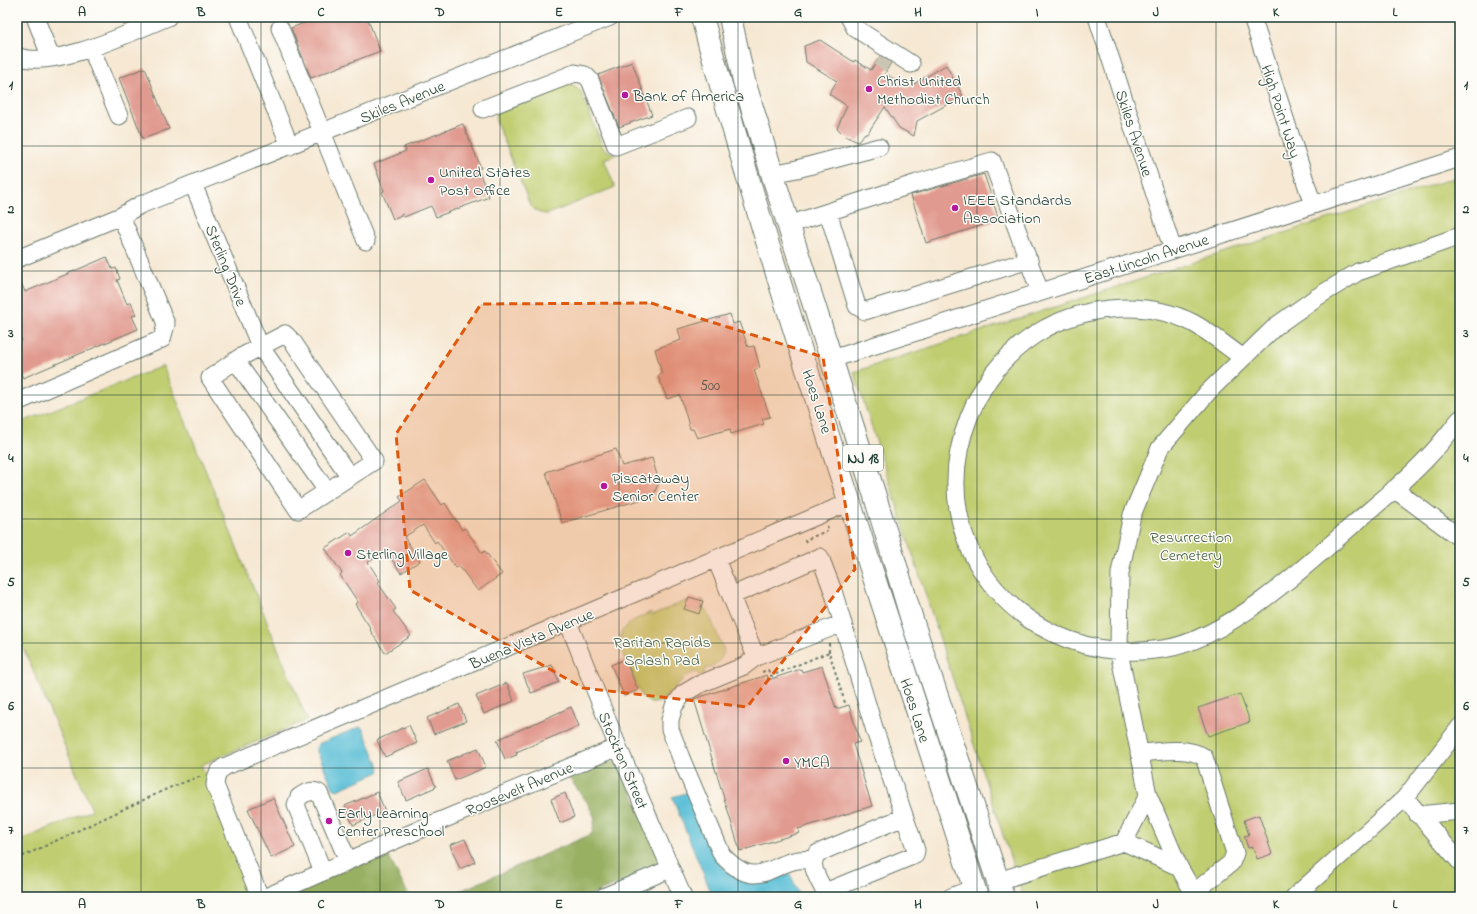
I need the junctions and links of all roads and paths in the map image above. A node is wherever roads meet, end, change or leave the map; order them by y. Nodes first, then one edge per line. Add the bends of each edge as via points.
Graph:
1 (35, 17) edge
2 (168, 17) edge
3 (238, 17) edge
4 (610, 17) edge
5 (702, 17) edge
6 (730, 17) edge
7 (1097, 17) edge
8 (1252, 17) edge
9 (852, 23) edge
10 (280, 28) dead end
11 (91, 48) junction
12 (17, 56) edge
13 (51, 58) junction
14 (483, 109) dead end
15 (119, 116) dead end
16 (688, 118) dead end
17 (322, 133) junction
18 (290, 146) junction
19 (879, 147) dead end
20 (1460, 158) edge
21 (772, 174) junction
22 (194, 184) junction
23 (1313, 205) junction
24 (828, 212) junction
25 (121, 216) junction
26 (788, 225) junction
27 (1460, 236) edge
28 (366, 241) dead end
29 (1173, 250) junction
30 (17, 259) edge
31 (1029, 260) junction
32 (1040, 292) junction
33 (260, 346) junction
34 (1242, 357) junction
35 (832, 359) junction
36 (236, 361) junction
37 (17, 402) edge
38 (1460, 419) edge
39 (350, 477) junction
40 (1394, 489) junction
41 (327, 491) junction
42 (850, 502) junction
43 (826, 523) dead end
44 (1460, 538) edge
45 (806, 542) dead end
46 (716, 559) junction
47 (731, 596) junction
48 (568, 622) junction
49 (843, 624) junction
50 (830, 639) dead end
51 (828, 652) junction
52 (1119, 652) junction
53 (759, 664) junction
54 (846, 706) dead end
55 (1460, 727) edge
56 (618, 747) junction
57 (1139, 753) junction
58 (216, 778) junction
59 (1148, 796) junction
60 (1405, 798) junction
61 (1460, 811) edge
62 (1418, 815) junction
63 (904, 817) junction
64 (1124, 842) junction
65 (17, 859) edge
66 (813, 860) junction
67 (348, 861) junction
68 (1460, 862) edge
69 (1179, 867) junction
70 (670, 869) junction
71 (323, 872) junction
72 (1000, 889) edge
73 (975, 892) edge
74 (826, 895) edge
75 (1194, 895) edge
76 (260, 897) edge
77 (266, 897) edge
78 (603, 897) edge
79 (683, 897) edge
80 (951, 897) edge
81 (1294, 897) edge

1 - 13 street
2 - 11 street
3 - 18 street
4 - 17 street, Skiles Avenue
5 - 42 highway, Hoes Lane / NJ 18 via 747,178
6 - 21 highway, Hoes Lane / NJ 18 via 744,81
7 - 29 street, Skiles Avenue
8 - 23 street, High Point Way
9 - 9 street via 911,64 898,69 859,46
10 - 17 street
11 - 13 street
11 - 15 street
12 - 13 street via 35,60
14 - 16 street via 575,73 581,73 590,80 616,146
17 - 18 street, Skiles Avenue
17 - 28 street
18 - 22 street, Skiles Avenue
19 - 21 street
20 - 23 street, East Lincoln Avenue
21 - 26 highway, Hoes Lane / NJ 18
22 - 25 street, Skiles Avenue via 140,205
22 - 33 street, Sterling Drive
23 - 29 street, East Lincoln Avenue
24 - 26 street
24 - 31 street via 992,161
24 - 31 street via 857,306 865,311
25 - 30 street, Skiles Avenue
25 - 37 street via 166,324 162,339
26 - 35 highway, Hoes Lane / NJ 18
27 - 34 street via 1358,272 1276,326
29 - 32 street, East Lincoln Avenue
31 - 32 street
32 - 35 street, East Lincoln Avenue
33 - 36 street
33 - 39 street, Sterling Drive
33 - 39 street via 285,334 340,409 374,461
34 - 52 street via 1160,448 1132,515 1120,573
34 - 52 street via 1181,318 1148,310 1103,310 1084,313 1056,323 1027,340 1001,363 975,402 961,441 956,489 961,521 975,558 990,584 1002,597 1038,626 1068,641
35 - 72 highway, Hoes Lane / NJ 18 via 913,624
36 - 41 street
36 - 41 street via 210,378 298,510
38 - 40 street via 1429,456
39 - 41 street
40 - 44 street
40 - 52 street via 1292,577 1247,610 1204,636 1165,649
42 - 46 street, Buena Vista Avenue
42 - 73 highway, Hoes Lane / NJ 18
43 - 45 path via 829,530 805,540
46 - 47 street
46 - 48 street, Buena Vista Avenue
47 - 49 street via 820,556 834,591
47 - 53 street
48 - 56 street, Stockton Street
48 - 58 street, Buena Vista Avenue via 224,767
49 - 53 street
49 - 63 street
50 - 51 path
51 - 53 path via 771,676 768,670
51 - 54 path
52 - 57 street
53 - 66 street via 744,666 683,694 674,706 670,729 722,855 734,868 747,874 758,875 802,859
55 - 60 street
56 - 67 street, Roosevelt Avenue
56 - 70 street, Stockton Street
57 - 59 street
57 - 75 street via 1183,751 1204,757 1236,853 1231,863
58 - 65 path via 198,777 169,788
58 - 76 street via 217,792
59 - 64 street
59 - 69 street
60 - 62 street
60 - 81 street
61 - 62 street
62 - 68 street
63 - 66 street via 818,853
63 - 74 street via 916,850 915,855
64 - 69 street
64 - 72 street
66 - 74 street via 813,867
67 - 71 street, Roosevelt Avenue
67 - 71 street via 319,793 308,792 299,797 296,805
69 - 75 street
70 - 78 street
70 - 79 street, Stockton Street
71 - 77 street, Roosevelt Avenue
73 - 80 street

